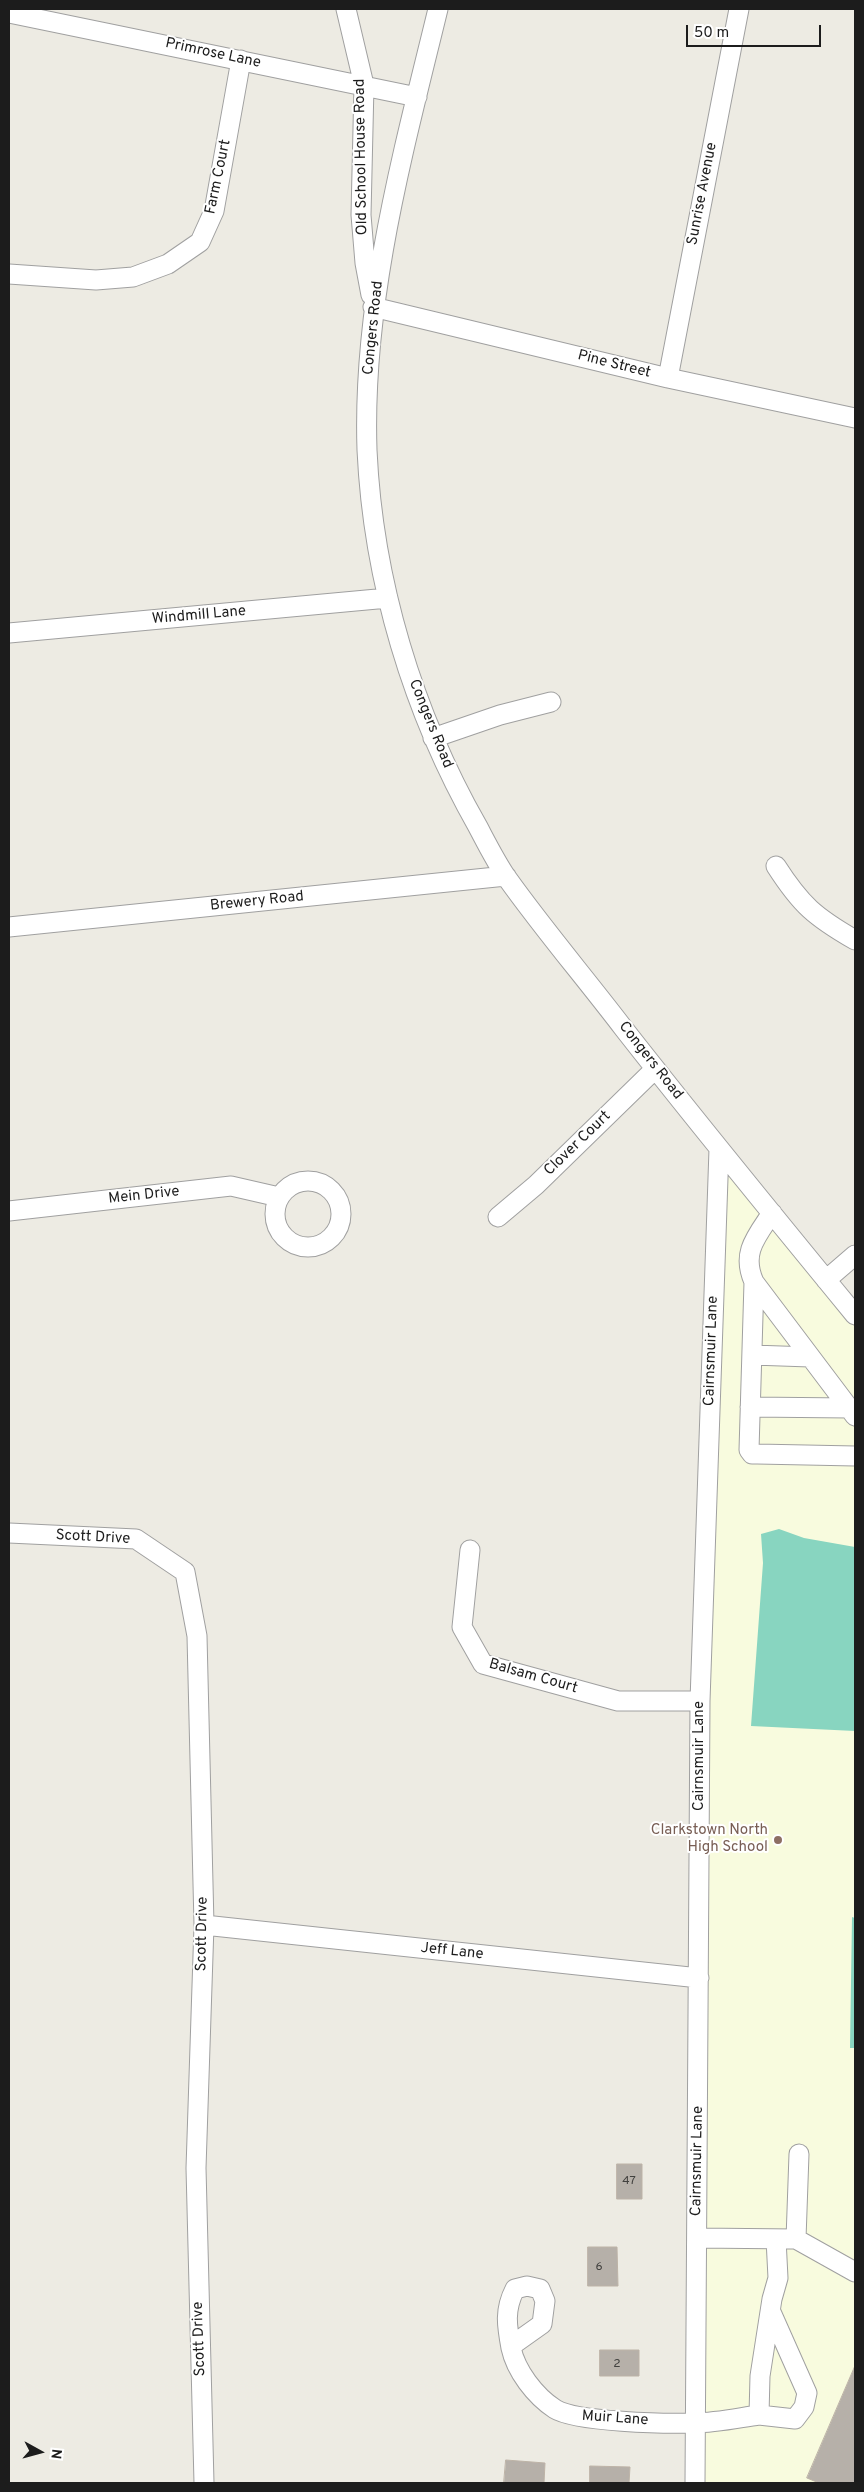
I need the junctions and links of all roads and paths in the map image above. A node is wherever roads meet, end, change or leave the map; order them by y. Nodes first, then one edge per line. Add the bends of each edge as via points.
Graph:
1 (346, 9) edge
2 (438, 9) edge
3 (738, 9) edge
4 (9, 13) edge
5 (240, 60) junction
6 (364, 85) junction
7 (417, 97) junction
8 (9, 274) edge
9 (373, 307) junction
10 (668, 378) junction
11 (855, 418) edge
12 (388, 598) junction
13 (9, 633) edge
14 (550, 702) dead end
15 (433, 738) junction
16 (776, 866) dead end
17 (506, 876) junction
18 (9, 927) edge
19 (855, 940) edge
20 (655, 1069) junction
21 (719, 1149) junction
22 (279, 1197) dead end
23 (9, 1211) edge
24 (772, 1214) junction
25 (498, 1217) dead end
26 (855, 1255) edge
27 (826, 1280) junction
28 (754, 1282) junction
29 (855, 1314) edge
30 (752, 1355) junction
31 (810, 1357) junction
32 (750, 1407) junction
33 (852, 1412) edge
34 (855, 1456) edge
35 (9, 1533) edge
36 (470, 1550) dead end
37 (700, 1701) junction
38 (204, 1925) junction
39 (699, 1978) junction
40 (800, 2154) dead end
41 (697, 2238) junction
42 (776, 2239) junction
43 (796, 2239) junction
44 (855, 2272) edge
45 (770, 2312) junction
46 (511, 2346) dead end
47 (759, 2415) junction
48 (695, 2423) junction
49 (204, 2483) edge
50 (696, 2483) edge

1 - 6 street, Old School House Road
2 - 7 street, Congers Road
3 - 10 street, Sunrise Avenue
4 - 5 street, Primrose Lane
5 - 6 street, Primrose Lane
5 - 8 street, Farm Court via 214,211 200,242 168,264 132,277 96,280
6 - 7 street, Primrose Lane
6 - 9 street, Old School House Road via 362,215 365,263
7 - 9 street, Congers Road
9 - 10 street, Pine Street
9 - 12 street, Congers Road via 367,449 374,526
10 - 11 street, Pine Street
12 - 13 street, Windmill Lane
12 - 15 street, Congers Road via 407,667
14 - 15 street
15 - 17 street, Congers Road
16 - 19 street via 797,898 825,923
17 - 18 street, Brewery Road
17 - 20 street, Congers Road
20 - 21 street, Congers Road
20 - 25 street, Clover Court via 536,1185
21 - 24 street, Congers Road
21 - 37 street, Cairnsmuir Lane
22 - 23 street, Mein Drive via 231,1186
24 - 27 street, Congers Road
24 - 28 street via 750,1247 748,1270
26 - 27 street
27 - 29 street, Congers Road
28 - 30 street
28 - 31 street
30 - 31 street
30 - 32 street
31 - 33 street
32 - 33 street
32 - 34 street via 749,1450 752,1454
35 - 38 street, Scott Drive via 136,1539 185,1572 197,1636
36 - 37 street, Balsam Court via 462,1626 483,1664 618,1701
37 - 39 street, Cairnsmuir Lane
38 - 39 street, Jeff Lane
38 - 49 street, Scott Drive via 196,2168
39 - 41 street, Cairnsmuir Lane
40 - 43 street
41 - 42 street
41 - 48 street, Cairnsmuir Lane
42 - 43 street
42 - 45 street via 778,2278
43 - 44 street
45 - 47 street via 760,2376
45 - 47 street, Muir Lane via 807,2392 804,2407 795,2418
46 - 48 street, Muir Lane via 531,2388 555,2409 580,2418
47 - 48 street, Muir Lane
48 - 50 street, Cairnsmuir Lane

